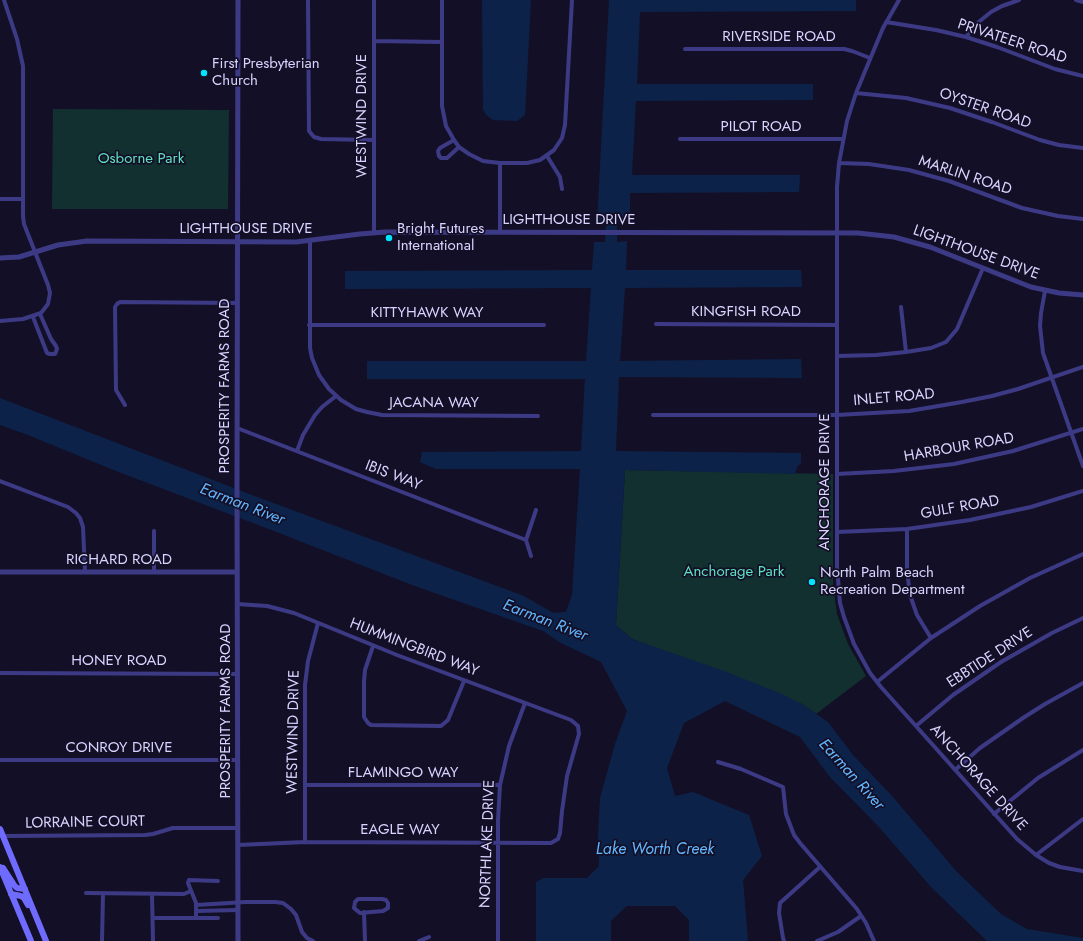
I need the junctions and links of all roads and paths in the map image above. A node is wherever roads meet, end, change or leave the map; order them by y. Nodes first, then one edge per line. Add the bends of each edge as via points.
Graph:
1 (5, 0) edge
2 (238, 0) edge
3 (308, 0) edge
4 (374, 0) edge
5 (442, 0) edge
6 (572, 0) edge
7 (899, 0) edge
8 (1019, 0) edge
9 (1076, 0) edge
10 (0, 2) edge
11 (1083, 2) edge
12 (886, 22) junction
13 (966, 37) junction
14 (374, 41) junction
15 (442, 42) junction
16 (685, 49) dead end
17 (870, 58) junction
18 (1083, 76) edge
19 (856, 93) junction
20 (842, 139) junction
21 (374, 140) junction
22 (454, 140) junction
23 (680, 140) dead end
24 (459, 147) junction
25 (1083, 148) edge
26 (547, 156) junction
27 (500, 163) junction
28 (839, 163) junction
29 (562, 188) dead end
30 (0, 199) edge
31 (23, 199) junction
32 (1083, 219) edge
33 (500, 232) junction
34 (837, 232) junction
35 (374, 233) junction
36 (310, 241) junction
37 (237, 242) junction
38 (35, 253) junction
39 (0, 258) edge
40 (983, 268) junction
41 (1045, 291) junction
42 (1083, 294) edge
43 (237, 302) junction
44 (901, 307) dead end
45 (40, 314) junction
46 (33, 317) junction
47 (0, 321) edge
48 (656, 324) dead end
49 (837, 324) junction
50 (310, 325) junction
51 (544, 325) dead end
52 (906, 352) junction
53 (837, 356) junction
54 (1083, 367) edge
55 (1052, 378) junction
56 (336, 396) junction
57 (125, 405) dead end
58 (653, 415) dead end
59 (837, 415) junction
60 (538, 416) dead end
61 (237, 428) junction
62 (1083, 429) edge
63 (1071, 433) junction
64 (297, 451) junction
65 (1083, 466) edge
66 (837, 474) junction
67 (0, 481) edge
68 (1083, 491) edge
69 (536, 510) dead end
70 (907, 529) junction
71 (154, 531) dead end
72 (837, 532) junction
73 (526, 540) junction
74 (1083, 554) edge
75 (531, 556) dead end
76 (0, 572) edge
77 (85, 572) junction
78 (154, 572) junction
79 (237, 572) junction
80 (237, 604) junction
81 (1083, 618) edge
82 (318, 623) junction
83 (931, 638) junction
84 (374, 646) junction
85 (0, 673) edge
86 (238, 674) junction
87 (464, 680) junction
88 (877, 682) junction
89 (1083, 683) edge
90 (525, 703) junction
91 (916, 726) junction
92 (1083, 750) edge
93 (0, 760) edge
94 (238, 760) junction
95 (718, 762) dead end
96 (955, 770) junction
97 (305, 785) junction
98 (500, 785) junction
99 (994, 814) junction
100 (1083, 819) edge
101 (238, 828) junction
102 (0, 829) edge
103 (560, 836) joint
104 (3, 837) edge
105 (305, 842) junction
106 (498, 842) junction
107 (238, 845) junction
108 (1036, 855) junction
109 (0, 863) edge
110 (0, 867) edge
111 (820, 867) junction
112 (1083, 871) edge
113 (218, 881) dead end
114 (25, 888) junction
115 (191, 891) junction
116 (86, 893) dead end
117 (11, 894) junction
118 (103, 894) junction
119 (152, 894) junction
120 (238, 903) junction
121 (196, 905) junction
122 (238, 910) junction
123 (196, 911) junction
124 (364, 912) junction
125 (861, 916) junction
126 (153, 918) junction
127 (196, 918) junction
128 (218, 918) dead end
129 (39, 924) junction
130 (429, 937) dead end
131 (31, 941) edge
132 (46, 941) edge
133 (102, 941) edge
134 (153, 941) edge
135 (238, 941) edge
136 (313, 941) edge
137 (365, 941) edge
138 (419, 941) edge
139 (498, 941) edge
140 (784, 941) edge
141 (817, 941) edge
142 (874, 941) edge

1 - 10 street
1 - 31 street via 23,66
2 - 37 street, PROSPERITY FARMS ROAD
3 - 21 street via 309,131 314,137 321,139
4 - 14 street, WESTWIND DRIVE
5 - 15 street
6 - 26 street via 564,132 559,144
7 - 12 street, ANCHORAGE DRIVE
8 - 13 street via 991,12 975,25
9 - 11 street
12 - 13 street, PRIVATEER ROAD
12 - 17 street, ANCHORAGE DRIVE
13 - 18 street, PRIVATEER ROAD via 1055,69
14 - 15 street
14 - 21 street, WESTWIND DRIVE
15 - 22 street via 442,110 446,126
16 - 17 street, RIVERSIDE ROAD via 844,49
17 - 19 street, ANCHORAGE DRIVE
19 - 20 street, ANCHORAGE DRIVE
19 - 25 street, OYSTER ROAD via 906,98 942,106 1040,140
20 - 23 street, PILOT ROAD
20 - 28 street, ANCHORAGE DRIVE
21 - 35 street, WESTWIND DRIVE
22 - 24 street
22 - 24 street via 440,148 439,156 447,158
24 - 27 street via 476,158
26 - 27 street via 527,163
26 - 29 street via 560,177
27 - 33 street
28 - 32 street, MARLIN ROAD via 875,165 916,172 949,180 1022,208
28 - 34 street, ANCHORAGE DRIVE
30 - 31 street
31 - 38 street via 24,224
33 - 34 street, LIGHTHOUSE DRIVE
33 - 35 street, LIGHTHOUSE DRIVE
34 - 40 street, LIGHTHOUSE DRIVE via 876,234 912,242
34 - 49 street, ANCHORAGE DRIVE
35 - 36 street, LIGHTHOUSE DRIVE
36 - 37 street, LIGHTHOUSE DRIVE
36 - 50 street
37 - 38 street, LIGHTHOUSE DRIVE via 87,241 58,245
37 - 43 street, PROSPERITY FARMS ROAD
38 - 39 street, LIGHTHOUSE DRIVE
38 - 45 street via 50,293 48,304
40 - 41 street, LIGHTHOUSE DRIVE
40 - 52 street via 952,336 935,347
41 - 42 street, LIGHTHOUSE DRIVE
41 - 55 street via 1041,313 1041,340
43 - 57 street via 117,304 116,390
43 - 61 street, PROSPERITY FARMS ROAD
44 - 52 street
45 - 46 street
45 - 46 street via 56,346 55,354 47,353
46 - 47 street
48 - 49 street, KINGFISH ROAD
49 - 53 street, ANCHORAGE DRIVE
50 - 51 street, KITTYHAWK WAY
50 - 56 street via 310,348 316,368
52 - 53 street
53 - 59 street, ANCHORAGE DRIVE
54 - 55 street, INLET ROAD
55 - 59 street, INLET ROAD via 992,396 936,407
55 - 63 street
56 - 60 street, JACANA WAY via 356,409 382,415
56 - 64 street via 315,415
58 - 59 street, INLET ROAD
59 - 66 street, ANCHORAGE DRIVE
61 - 64 street, IBIS WAY
61 - 79 street, PROSPERITY FARMS ROAD
62 - 63 street, HARBOUR ROAD
63 - 65 street
63 - 66 street, HARBOUR ROAD via 1013,451 954,464
64 - 73 street, IBIS WAY
66 - 72 street, ANCHORAGE DRIVE
67 - 77 street via 68,507 76,513 83,527
68 - 70 street, GULF ROAD via 999,515
69 - 73 street
70 - 72 street, GULF ROAD
70 - 83 street via 910,595 917,615
71 - 78 street
72 - 88 street, ANCHORAGE DRIVE via 838,589 844,617 860,657
73 - 75 street
74 - 83 street via 1005,591
76 - 77 street, RICHARD ROAD
77 - 78 street, RICHARD ROAD
78 - 79 street, RICHARD ROAD
79 - 80 street, PROSPERITY FARMS ROAD
80 - 82 street, HUMMINGBIRD WAY via 267,606
80 - 86 street, PROSPERITY FARMS ROAD
81 - 91 street, EBBTIDE DRIVE via 1001,662 953,695
82 - 84 street, HUMMINGBIRD WAY
82 - 97 street, WESTWIND DRIVE via 305,680
83 - 88 street
84 - 87 street, HUMMINGBIRD WAY
84 - 87 street via 366,665 364,681 364,717 371,725 441,726 448,720
85 - 86 street, HONEY ROAD
86 - 94 street, PROSPERITY FARMS ROAD
87 - 90 street, HUMMINGBIRD WAY
88 - 91 street, ANCHORAGE DRIVE
89 - 96 street via 1023,718
90 - 98 street, NORTHLAKE DRIVE via 509,746
90 - 103 street, HUMMINGBIRD WAY via 571,720 578,726 579,734 564,793
91 - 96 street, ANCHORAGE DRIVE
92 - 99 street via 1038,778
93 - 94 street, CONROY DRIVE
94 - 101 street, PROSPERITY FARMS ROAD
95 - 111 street via 783,787 785,809 791,829
96 - 99 street, ANCHORAGE DRIVE
97 - 98 street, FLAMINGO WAY
97 - 105 street, WESTWIND DRIVE
98 - 106 street, NORTHLAKE DRIVE
99 - 108 street, ANCHORAGE DRIVE
100 - 108 street
101 - 104 street, LORRAINE COURT via 173,828 145,835
101 - 107 street, PROSPERITY FARMS ROAD
102 - 104 main road
103 - 106 street, EAGLE WAY via 551,843
104 - 114 main road
105 - 106 street, EAGLE WAY
105 - 107 street, EAGLE WAY
106 - 139 street, NORTHLAKE DRIVE
107 - 120 street, PROSPERITY FARMS ROAD
108 - 112 street, ANCHORAGE DRIVE via 1060,867
109 - 114 main road via 14,885 17,888
110 - 117 main road
111 - 125 street
111 - 140 street via 780,903 779,913
113 - 115 street via 189,880
114 - 129 main road
115 - 119 street via 184,894
115 - 121 street
116 - 118 street
117 - 129 main road via 24,898
117 - 131 main road
118 - 119 street
118 - 133 street
119 - 126 street
120 - 121 street
120 - 122 street, PROSPERITY FARMS ROAD
120 - 136 street via 282,903 292,909 302,932
121 - 123 street
122 - 123 street
122 - 135 street, PROSPERITY FARMS ROAD
123 - 127 street
124 - 124 street via 386,910 388,903 382,899 358,899 354,908 356,911
124 - 137 street
125 - 141 street via 838,932
125 - 142 street
126 - 127 street
126 - 134 street
127 - 128 street
129 - 132 main road
130 - 138 street

